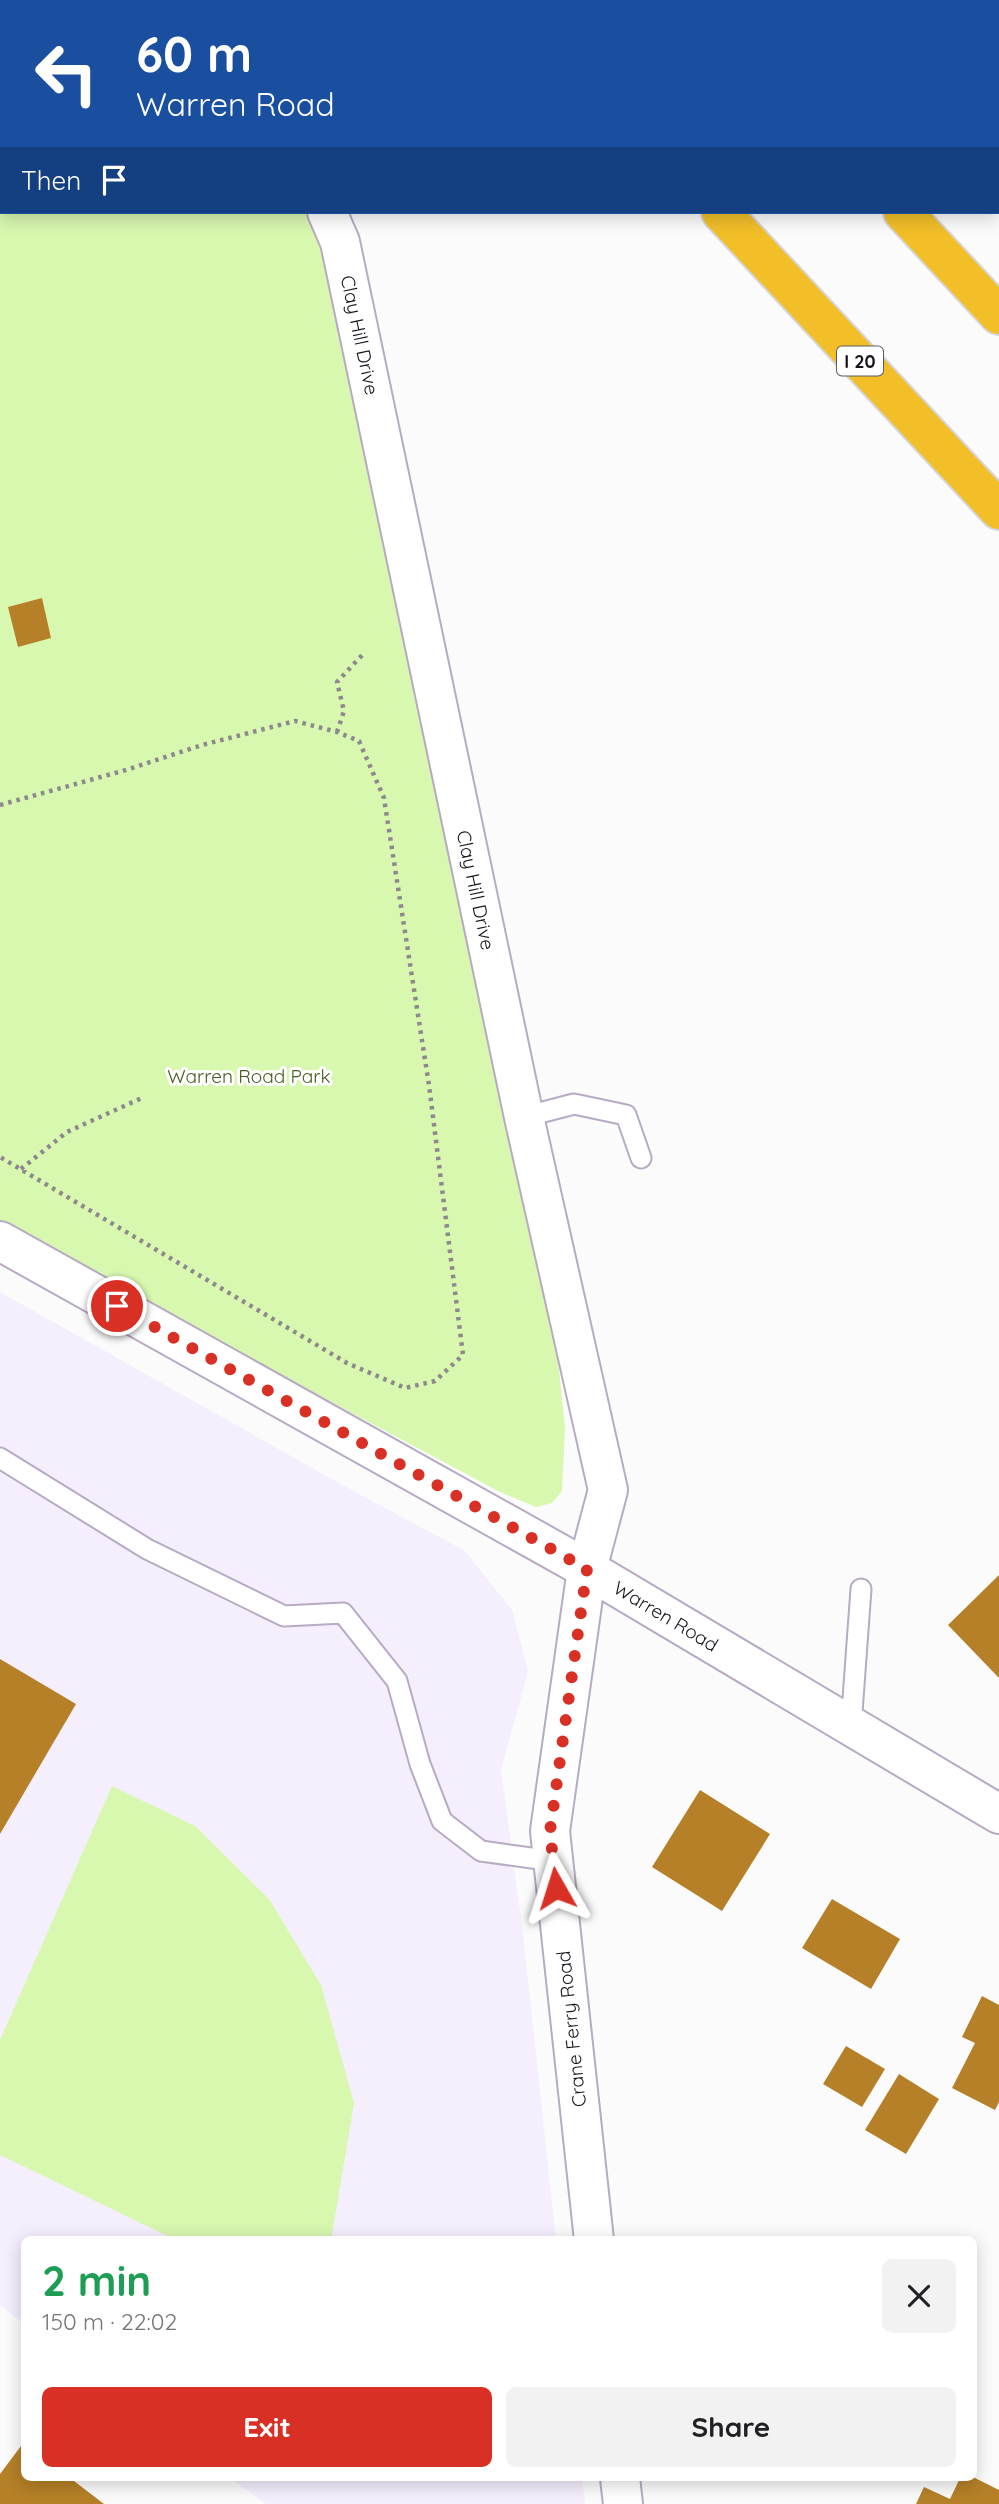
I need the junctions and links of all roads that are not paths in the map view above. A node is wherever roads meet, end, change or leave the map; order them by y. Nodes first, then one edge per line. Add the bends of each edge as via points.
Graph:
1 (328, 214) edge
2 (723, 214) edge
3 (905, 214) edge
4 (999, 315) edge
5 (999, 510) edge
6 (524, 1117) junction
7 (641, 1158) dead end
8 (0, 1241) edge
9 (0, 1458) edge
10 (587, 1569) junction
11 (862, 1589) dead end
12 (851, 1726) junction
13 (999, 1814) edge
14 (553, 1861) junction
15 (594, 2236) edge
16 (620, 2481) edge
17 (623, 2504) edge

1 - 6 street, Clay Hill Drive via 340,242
2 - 5 highway, I 20
3 - 4 highway
6 - 7 lane via 574,1104 626,1115
6 - 10 street, Clay Hill Drive via 608,1490
8 - 10 street, Warren Road
9 - 14 lane via 147,1549 284,1616 343,1614 397,1681 420,1764 442,1821 481,1851
10 - 12 street, Warren Road
10 - 14 street, Crane Ferry Road via 550,1831
11 - 12 lane
12 - 13 street, Warren Road
14 - 15 street, Crane Ferry Road
16 - 17 street

